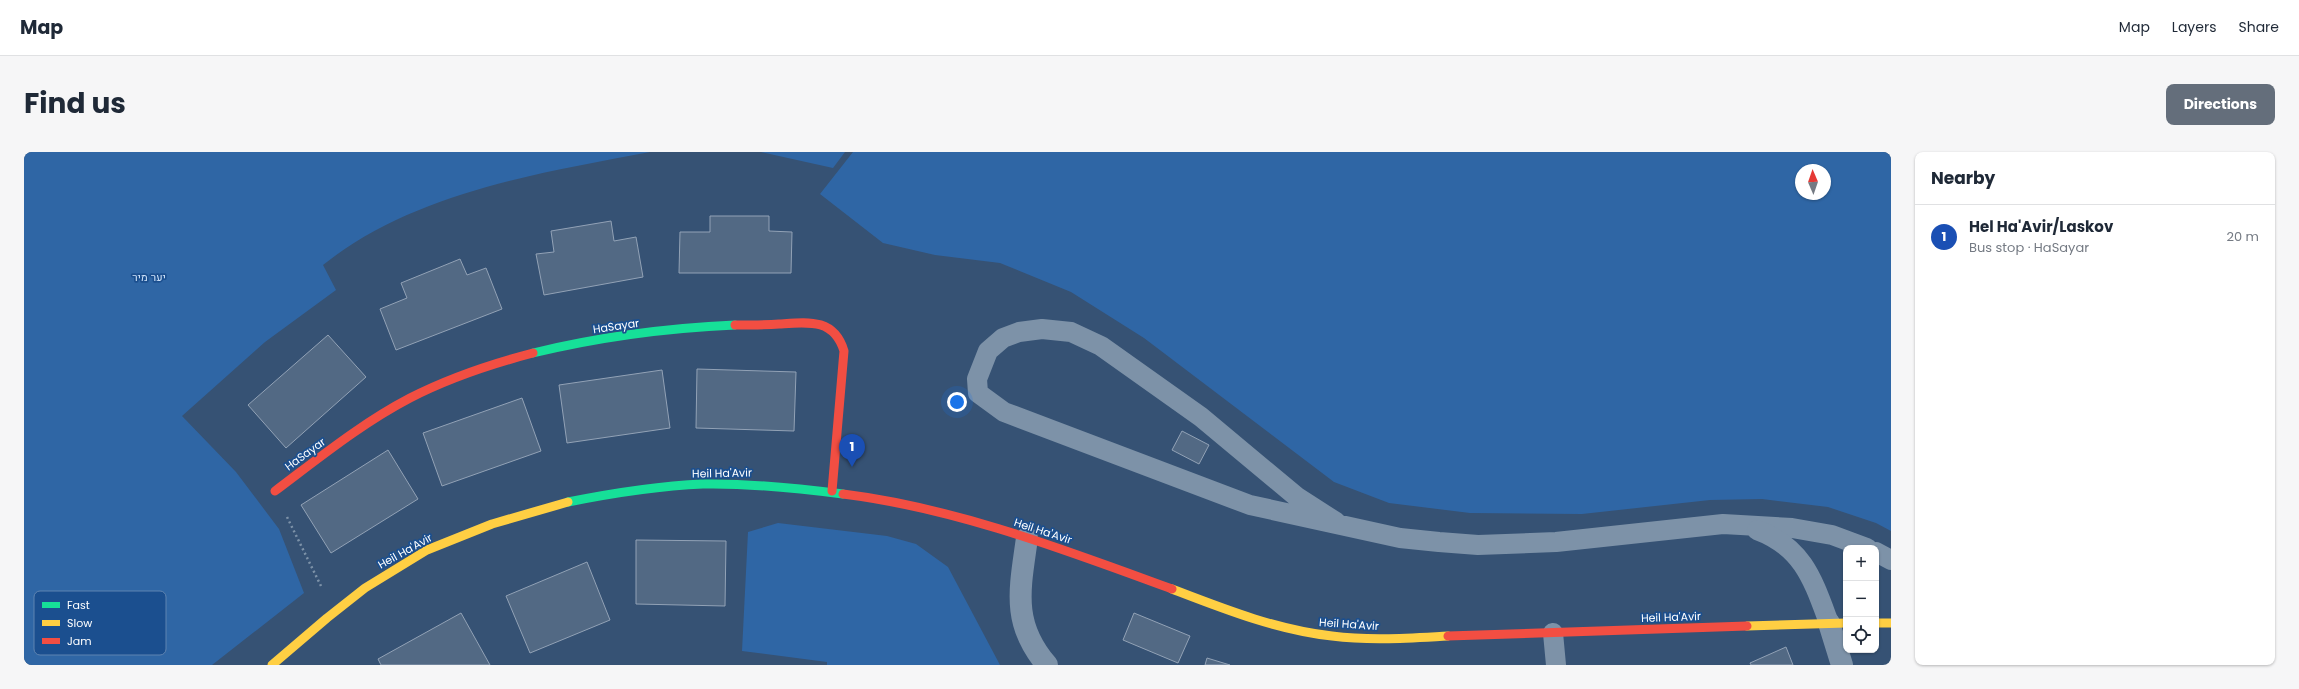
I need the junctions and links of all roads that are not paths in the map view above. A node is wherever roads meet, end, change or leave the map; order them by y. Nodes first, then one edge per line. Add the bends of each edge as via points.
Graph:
1 (275, 491) road end
2 (832, 491) junction
3 (1336, 522) junction
4 (1745, 526) junction
5 (1027, 538) junction
6 (1860, 545) edge
7 (1879, 554) edge
8 (1891, 560) edge
9 (1838, 623) edge
10 (1879, 623) edge
11 (1891, 623) edge
12 (1553, 633) junction
13 (273, 665) edge
14 (1047, 665) edge
15 (1556, 665) edge
16 (1842, 665) edge

1 - 2 street, HaSayar via 379,415 432,388 482,369 536,353 596,341 736,325 807,323 826,326 840,337 844,351
2 - 5 street, Heil Ha'Avir via 938,511
2 - 13 street, Heil Ha'Avir via 725,483 665,486 606,494 518,515 429,549 363,590
3 - 3 lane via 1297,497 1201,417 1101,346 1072,332 1042,329 1019,332 1003,338 988,351 978,379 978,393 1004,412 1250,505 1290,515
3 - 4 lane via 1400,538 1478,545 1556,542 1723,524
4 - 6 lane via 1792,528 1832,535
4 - 9 lane via 1770,535 1791,549 1805,565
5 - 12 street, Heil Ha'Avir via 1236,613 1308,633 1368,639
5 - 14 street via 1020,595 1023,625 1034,650
7 - 8 lane
9 - 12 street, Heil Ha'Avir
9 - 16 street
10 - 11 street
12 - 15 lane

